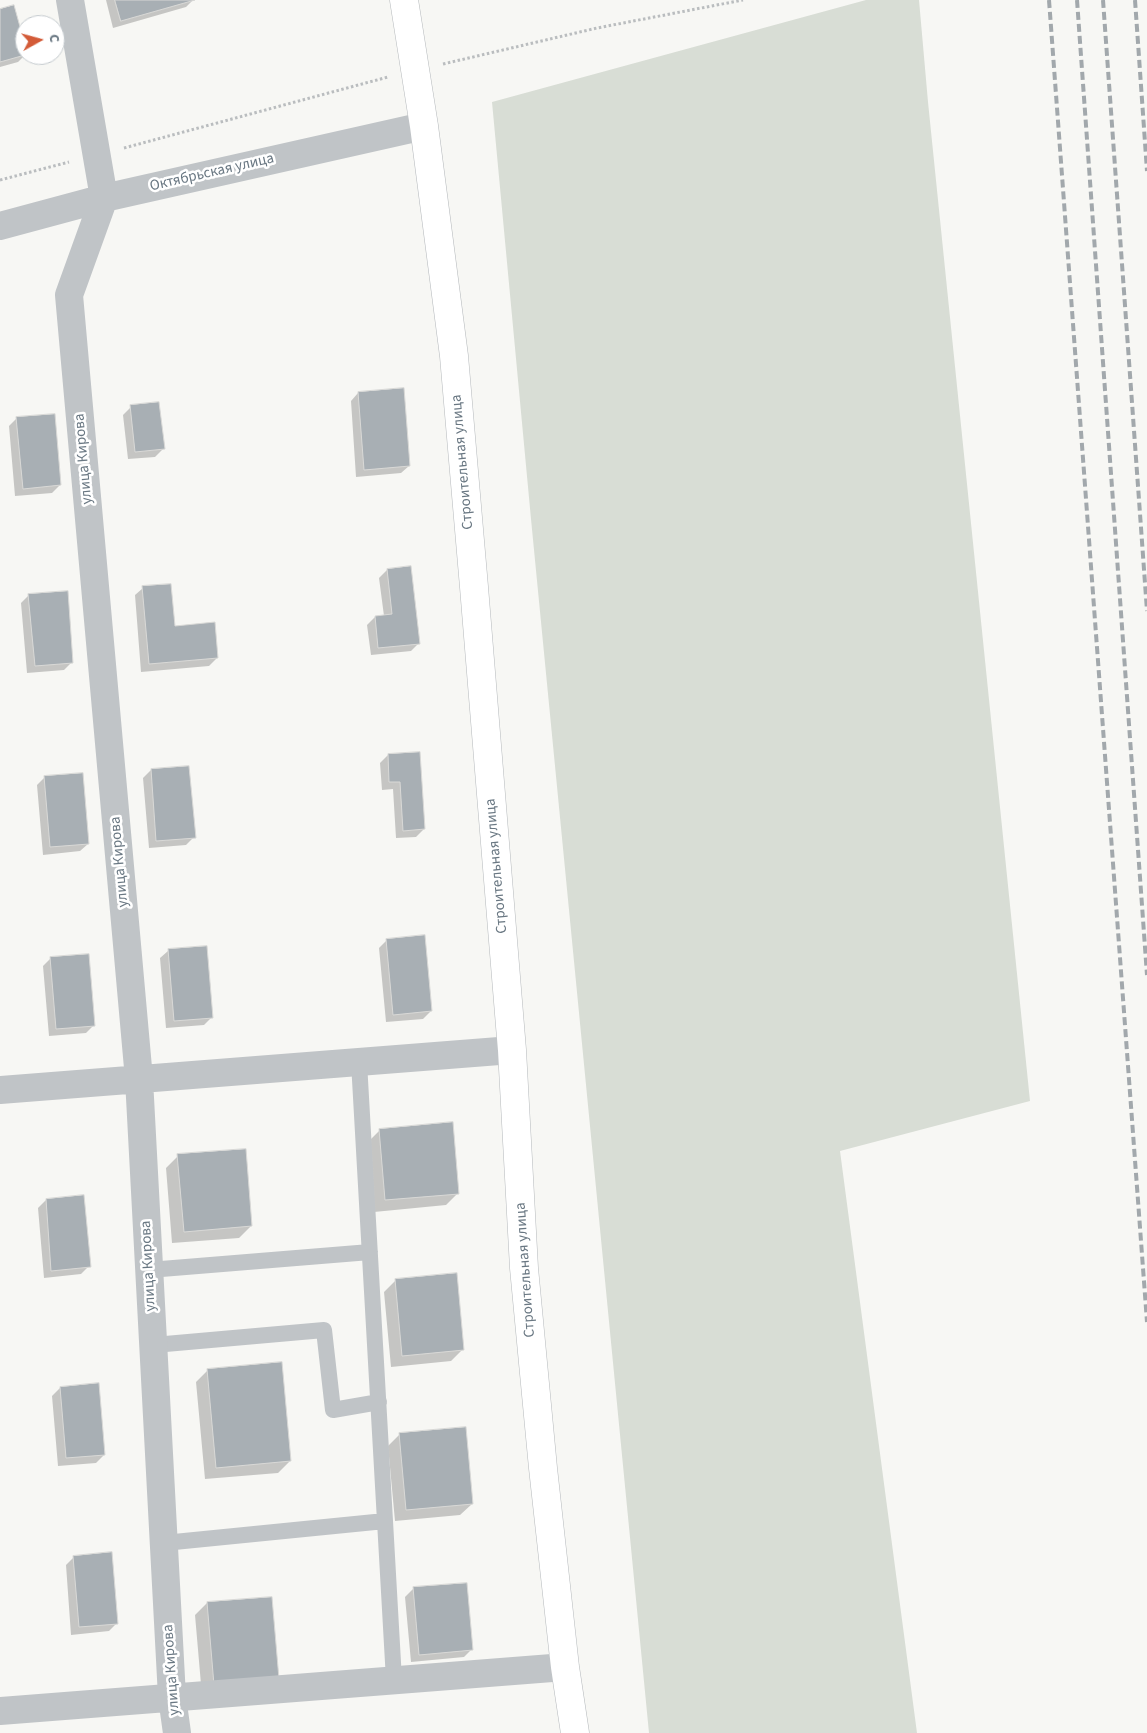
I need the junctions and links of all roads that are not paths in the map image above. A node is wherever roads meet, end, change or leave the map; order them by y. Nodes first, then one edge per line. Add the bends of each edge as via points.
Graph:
1 (70, 0) edge
2 (404, 0) edge
3 (424, 126) junction
4 (104, 198) junction
5 (0, 226) edge
6 (512, 1050) junction
7 (359, 1062) junction
8 (139, 1079) junction
9 (0, 1090) edge
10 (370, 1252) junction
11 (149, 1270) junction
12 (154, 1345) junction
13 (379, 1402) junction
14 (385, 1521) junction
15 (164, 1543) junction
16 (565, 1667) junction
17 (394, 1680) junction
18 (172, 1697) junction
19 (0, 1711) edge
20 (177, 1733) edge
21 (575, 1733) edge

1 - 4 street
2 - 3 main road, Строительная улица
3 - 4 street, Октябрьская улица
3 - 6 main road, Строительная улица via 454,356
4 - 5 street, Октябрьская улица
4 - 8 street, улица Кирова via 69,295
6 - 7 street
6 - 16 main road, Строительная улица via 524,1268
7 - 8 street
7 - 10 lane
8 - 9 street
8 - 11 street, улица Кирова
10 - 11 lane
10 - 13 lane
11 - 12 street, улица Кирова
12 - 13 lane via 324,1330 333,1410
12 - 15 street, улица Кирова
13 - 14 lane
14 - 15 lane
14 - 17 lane
15 - 18 street, улица Кирова
16 - 17 street
16 - 21 main road, Строительная улица
17 - 18 street
18 - 19 street
18 - 20 street, улица Кирова

